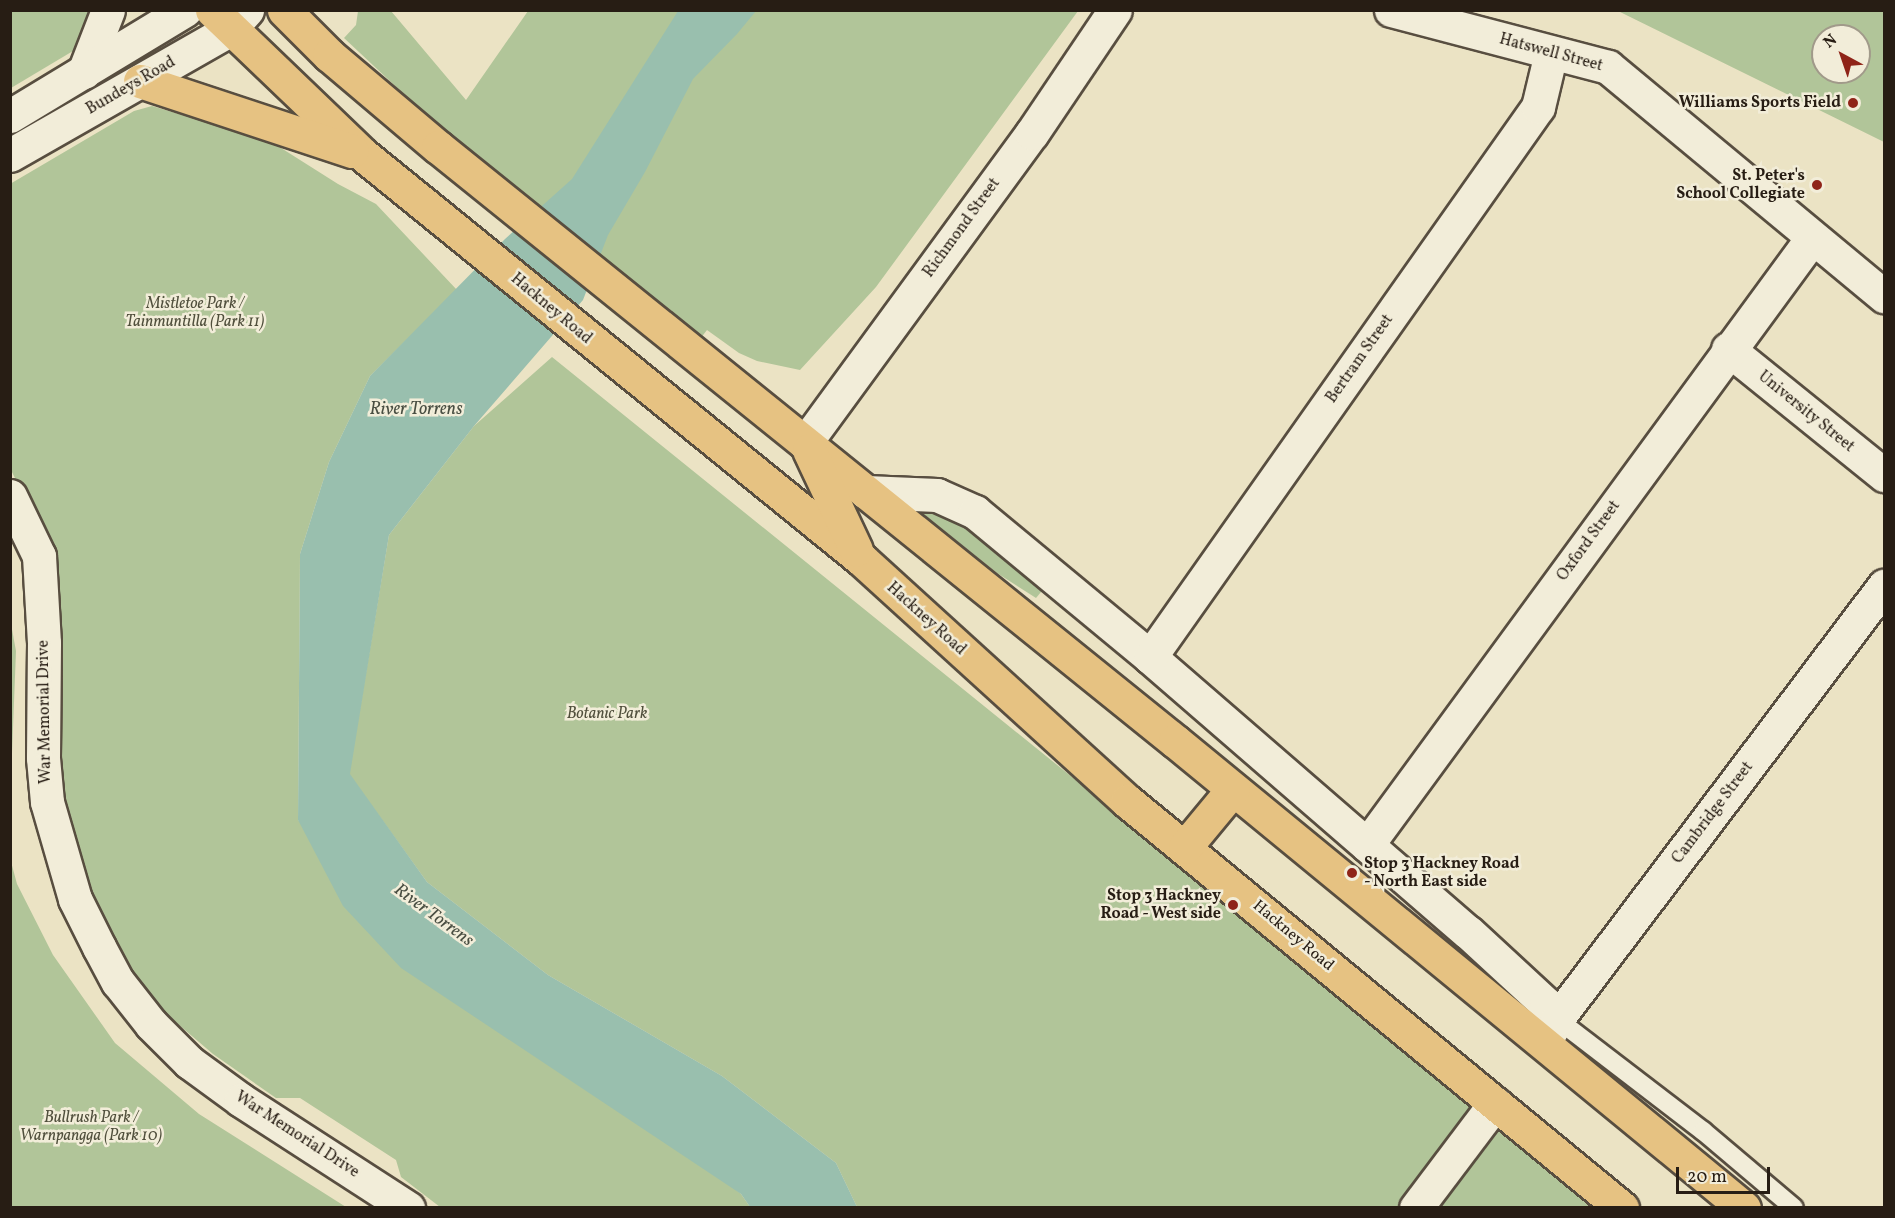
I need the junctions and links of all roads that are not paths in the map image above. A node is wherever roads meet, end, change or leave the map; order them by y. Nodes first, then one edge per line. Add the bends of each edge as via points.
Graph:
1 (108, 10) edge
2 (185, 10) edge
3 (284, 10) edge
4 (1115, 10) edge
5 (1392, 10) edge
6 (229, 17) edge
7 (1551, 53) junction
8 (84, 72) junction
9 (140, 81) junction
10 (10, 116) edge
11 (362, 154) junction
12 (10, 155) edge
13 (1812, 238) junction
14 (1884, 296) edge
15 (1728, 350) junction
16 (805, 443) junction
17 (1884, 475) edge
18 (866, 492) junction
19 (10, 496) edge
20 (861, 559) junction
21 (1884, 586) edge
22 (1150, 657) junction
23 (1233, 789) junction
24 (1367, 845) junction
25 (1185, 847) junction
26 (1551, 1031) junction
27 (1495, 1103) junction
28 (408, 1208) edge
29 (1416, 1208) edge
30 (1623, 1208) edge
31 (1744, 1208) edge
32 (1794, 1208) edge

1 - 8 street
2 - 8 street
3 - 16 highway via 396,113
4 - 16 street, Richmond Street via 1025,143
5 - 7 street, Hatswell Street
6 - 9 street, Bundeys Road
6 - 11 highway, Hackney Road
7 - 13 street, Hatswell Street via 1608,67
7 - 22 street, Bertram Street via 1538,107
8 - 10 street
9 - 11 highway
9 - 12 street, Bundeys Road
11 - 20 highway, Hackney Road
13 - 14 street, Hatswell Street
13 - 15 street, Oxford Street
15 - 17 street, University Street
15 - 24 street, Oxford Street
16 - 18 highway
16 - 20 highway
18 - 22 street via 937,495 975,512
18 - 23 highway
19 - 28 street, War Memorial Drive via 39,556 47,802 75,899 118,982 151,1024 189,1062
20 - 25 highway, Hackney Road via 1127,801
21 - 26 street, Cambridge Street
22 - 24 street
23 - 25 highway
23 - 26 highway
24 - 26 street via 1546,1004
25 - 27 highway, Hackney Road
26 - 31 highway
26 - 32 lane via 1703,1131
27 - 29 street
27 - 30 highway, Hackney Road

